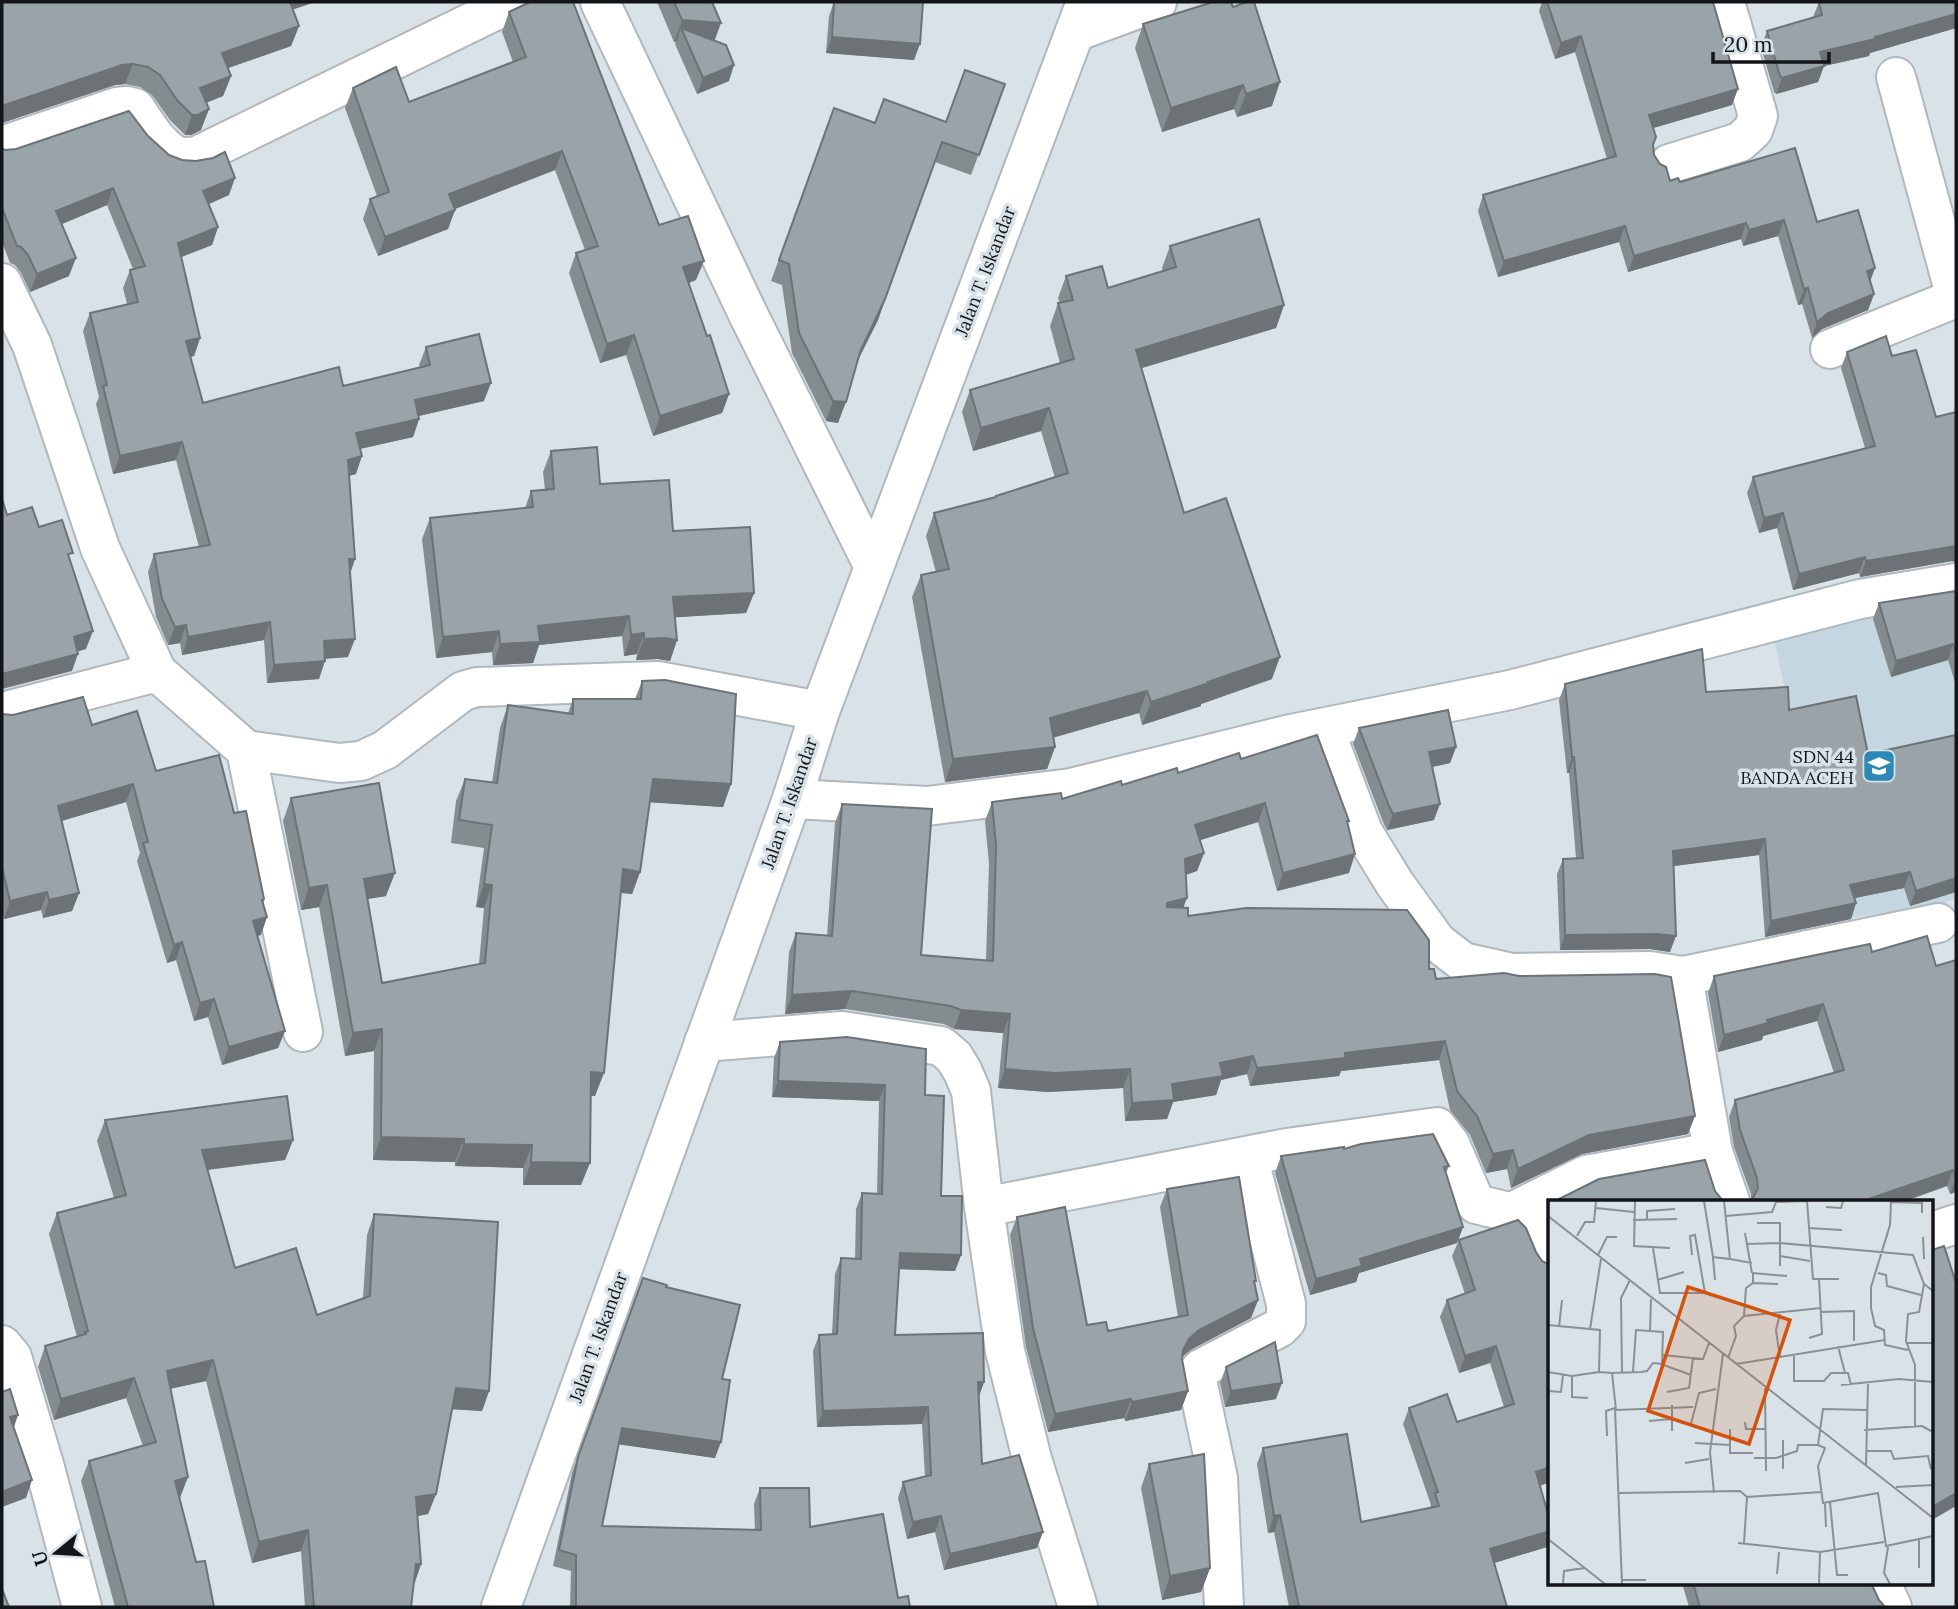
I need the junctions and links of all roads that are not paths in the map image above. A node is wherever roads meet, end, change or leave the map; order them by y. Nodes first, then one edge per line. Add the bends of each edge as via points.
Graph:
1 (513, 2) edge
2 (600, 2) edge
3 (1157, 2) edge
4 (1725, 2) edge
5 (1080, 17) edge
6 (1896, 77) dead end
7 (2, 146) edge
8 (1669, 164) dead end
9 (2, 283) edge
10 (1956, 298) edge
11 (1830, 349) dead end
12 (873, 565) junction
13 (1956, 583) edge
14 (157, 672) junction
15 (820, 711) junction
16 (2, 712) edge
17 (1324, 727) junction
18 (246, 750) junction
19 (792, 799) junction
20 (1938, 923) dead end
21 (1683, 976) junction
22 (303, 1032) dead end
23 (704, 1042) junction
24 (1713, 1152) junction
25 (1248, 1156) junction
26 (1730, 1200) edge
27 (984, 1207) junction
28 (1510, 1213) junction
29 (1548, 1254) edge
30 (2, 1345) edge
31 (1881, 1584) edge
32 (82, 1607) edge
33 (501, 1607) edge
34 (1078, 1607) edge
35 (1224, 1607) edge
36 (1892, 1607) edge

1 - 7 street via 197,156 176,155 153,135 135,108 127,106
2 - 12 street
3 - 5 street
4 - 8 street via 1758,116 1754,130 1740,142
5 - 12 street, Jalan T. Iskandar
6 - 10 street
9 - 14 street via 33,345 100,548
10 - 11 street
12 - 15 street, Jalan T. Iskandar
13 - 17 street via 1860,599 1510,690
14 - 16 street
14 - 18 street
15 - 18 street via 658,681 477,687 463,691 385,750 361,761 338,763
15 - 19 street, Jalan T. Iskandar
17 - 19 street via 1071,788 927,806
17 - 21 street via 1363,832 1437,942 1463,962 1512,973 1650,971
18 - 22 street
19 - 23 street, Jalan T. Iskandar
20 - 21 street
21 - 24 street
23 - 27 street via 842,1031 941,1046 954,1058 971,1091
23 - 33 street, Jalan T. Iskandar
24 - 26 street
24 - 28 street via 1586,1175
25 - 27 street
25 - 28 street via 1437,1127 1450,1144 1476,1204
25 - 35 street via 1286,1304 1286,1321 1198,1372 1218,1478
27 - 34 street via 1005,1351 1031,1459
28 - 29 street via 1536,1227
30 - 32 street via 12,1357
31 - 36 street

